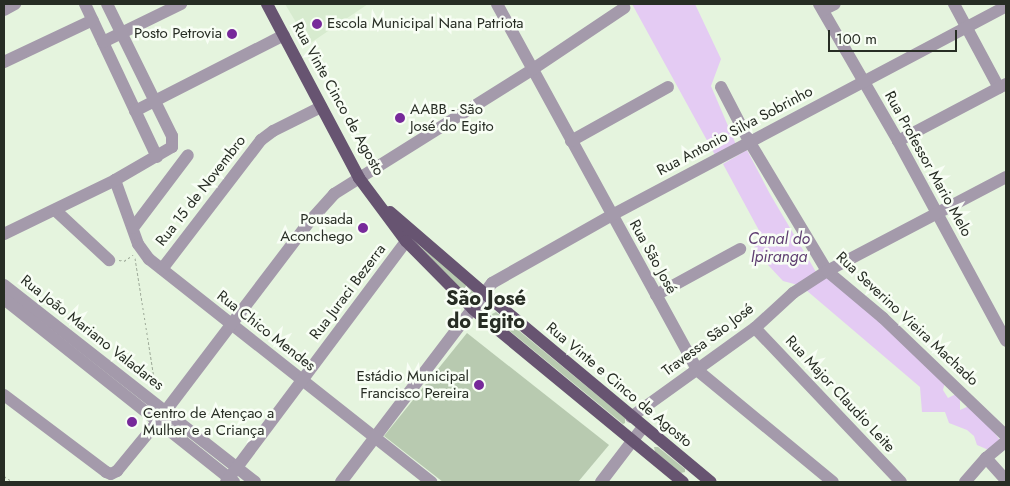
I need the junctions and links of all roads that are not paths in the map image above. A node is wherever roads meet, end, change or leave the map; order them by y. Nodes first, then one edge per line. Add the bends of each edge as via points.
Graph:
1 (15, 4) edge
2 (85, 4) edge
3 (107, 4) edge
4 (181, 4) edge
5 (267, 4) edge
6 (497, 4) edge
7 (835, 4) edge
8 (954, 4) edge
9 (1006, 6) edge
10 (821, 7) edge
11 (624, 8) dead end
12 (4, 10) edge
13 (92, 20) junction
14 (967, 28) junction
15 (121, 33) junction
16 (284, 35) junction
17 (103, 42) junction
18 (4, 62) edge
19 (532, 69) junction
20 (864, 82) junction
21 (1003, 86) edge
22 (668, 87) dead end
23 (721, 88) dead end
24 (154, 101) junction
25 (322, 107) junction
26 (135, 110) junction
27 (571, 141) junction
28 (898, 141) junction
29 (743, 144) junction
30 (188, 156) dead end
31 (157, 157) junction
32 (1006, 177) edge
33 (359, 178) junction
34 (115, 180) junction
35 (384, 208) junction
36 (55, 210) junction
37 (612, 215) junction
38 (937, 215) junction
39 (133, 228) junction
40 (4, 234) edge
41 (406, 241) junction
42 (740, 249) dead end
43 (109, 260) road end
44 (162, 269) junction
45 (822, 274) junction
46 (4, 285) edge
47 (484, 293) junction
48 (656, 295) junction
49 (4, 299) edge
50 (473, 309) junction
51 (232, 325) junction
52 (755, 328) junction
53 (1006, 341) edge
54 (697, 370) junction
55 (302, 381) junction
56 (4, 395) edge
57 (161, 413) junction
58 (631, 417) junction
59 (643, 427) junction
60 (375, 438) junction
61 (631, 442) junction
62 (999, 446) edge
63 (235, 467) junction
64 (110, 478) edge
65 (1006, 480) edge
66 (229, 481) edge
67 (255, 482) edge
68 (341, 482) edge
69 (431, 482) edge
70 (601, 482) edge
71 (683, 482) edge
72 (711, 482) edge
73 (833, 482) edge
74 (900, 482) edge
75 (965, 482) edge

1 - 12 street
2 - 13 street
3 - 15 street
4 - 15 street
5 - 16 main road, Rua Vinte Cinco de Agosto
6 - 19 street, Rua São José
7 - 10 street
8 - 14 street
9 - 14 street, Rua Antonio Silva Sobrinho
10 - 20 street, Rua Professor Mario Melo
11 - 19 street
13 - 17 street
13 - 18 street
14 - 20 street, Rua Antonio Silva Sobrinho
14 - 21 street
15 - 17 street
15 - 24 street
16 - 24 street
16 - 25 main road, Rua Vinte Cinco de Agosto
17 - 26 street
19 - 27 street, Rua São José
19 - 33 street
20 - 28 street, Rua Professor Mario Melo
20 - 29 street, Rua Antonio Silva Sobrinho
21 - 28 street
22 - 27 street
23 - 29 street, Rua Severino Vieira Machado
24 - 26 street
24 - 31 street via 173,144 170,150
25 - 33 main road, Rua Vinte Cinco de Agosto
25 - 44 street, Rua 15 de Novembro via 261,140
26 - 31 street
27 - 37 street, Rua São José
28 - 38 street, Rua Professor Mario Melo
29 - 37 street, Rua Antonio Silva Sobrinho
29 - 45 street, Rua Severino Vieira Machado
30 - 39 street
31 - 34 street
32 - 38 street, Travessa São José
33 - 35 main road, Rua Vinte Cinco de Agosto
33 - 51 street via 334,194 309,222
34 - 36 street
34 - 39 street, Rua Chico Mendes
35 - 41 main road
35 - 47 main road, Rua Vinte e Cinco de Agosto
36 - 40 street
36 - 43 street
37 - 47 street, Rua Antonio Silva Sobrinho via 492,283
37 - 48 street, Rua São José
38 - 45 street, Travessa São José
38 - 53 street, Rua Professor Mario Melo
39 - 44 street, Rua Chico Mendes via 136,249
41 - 50 main road
41 - 55 street, Rua Juraci Bezerra
42 - 48 street
44 - 51 street, Rua Chico Mendes
45 - 52 street, Travessa São José via 780,304
45 - 62 street, Rua Severino Vieira Machado via 883,318
46 - 57 street, Rua João Mariano Valadares
47 - 50 street, Rua Antonio Silva Sobrinho
47 - 58 main road, Rua Vinte e Cinco de Agosto
48 - 54 street, Rua São José
49 - 57 street, Rua João Mariano Valadares
50 - 60 street, Rua Antonio Silva Sobrinho
50 - 61 main road
51 - 55 street, Rua Chico Mendes
51 - 57 street
52 - 54 street, Travessa São José
52 - 74 street, Rua Major Claudio Leite
54 - 58 street, Travessa São José
54 - 73 street, Rua São José
55 - 60 street, Rua Chico Mendes
55 - 63 street, Rua Juraci Bezerra
56 - 64 street
57 - 63 street, Rua João Mariano Valadares
57 - 64 street
57 - 66 street, Rua João Mariano Valadares
58 - 59 main road, Rua Vinte e Cinco de Agosto
59 - 61 street
59 - 72 main road, Rua Vinte e Cinco de Agosto
60 - 68 street, Rua Antonio Silva Sobrinho
60 - 69 street, Rua Chico Mendes
61 - 70 street
61 - 71 main road
62 - 65 street, Rua Severino Vieira Machado
62 - 75 street
63 - 66 street, Rua Juraci Bezerra
63 - 67 street, Rua João Mariano Valadares

